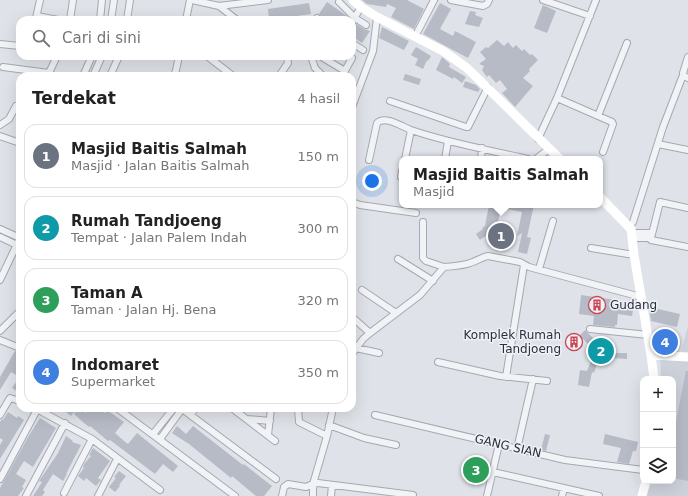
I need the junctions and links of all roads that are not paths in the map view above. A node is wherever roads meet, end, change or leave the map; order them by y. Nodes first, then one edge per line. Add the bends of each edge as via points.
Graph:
1 (39, 0) edge
2 (73, 0) edge
3 (102, 0) edge
4 (114, 0) edge
5 (130, 0) edge
6 (191, 0) edge
7 (268, 0) edge
8 (353, 0) edge
9 (451, 0) edge
10 (489, 0) edge
11 (543, 0) edge
12 (596, 0) edge
13 (432, 1) edge
14 (339, 2) dead end
15 (219, 6) junction
16 (361, 7) junction
17 (36, 16) edge
18 (71, 16) edge
19 (100, 16) edge
20 (112, 16) edge
21 (128, 16) edge
22 (187, 16) edge
23 (232, 16) edge
24 (350, 16) edge
25 (355, 16) edge
26 (377, 16) junction
27 (590, 16) junction
28 (356, 21) edge
29 (366, 25) dead end
30 (418, 30) dead end
31 (626, 43) dead end
32 (0, 44) edge
33 (16, 46) edge
34 (356, 46) edge
35 (363, 50) dead end
36 (688, 57) edge
37 (55, 60) edge
38 (90, 60) edge
39 (100, 60) edge
40 (117, 60) edge
41 (178, 60) edge
42 (212, 60) edge
43 (287, 60) edge
44 (312, 60) edge
45 (326, 60) edge
46 (351, 60) edge
47 (3, 67) dead end
48 (37, 72) edge
49 (51, 72) edge
50 (84, 72) edge
51 (95, 72) edge
52 (112, 72) edge
53 (175, 72) edge
54 (228, 72) edge
55 (282, 72) edge
56 (319, 72) edge
57 (343, 72) edge
58 (345, 72) edge
59 (686, 76) edge
60 (488, 87) junction
61 (356, 89) edge
62 (557, 98) junction
63 (390, 101) dead end
64 (16, 106) dead end
65 (598, 116) junction
66 (0, 125) edge
67 (411, 130) junction
68 (0, 136) edge
69 (538, 139) junction
70 (448, 141) junction
71 (16, 142) edge
72 (658, 144) junction
73 (482, 148) junction
74 (549, 149) junction
75 (688, 150) edge
76 (603, 152) dead end
77 (406, 156) edge
78 (445, 156) edge
79 (481, 156) edge
80 (515, 156) edge
81 (540, 156) edge
82 (557, 156) edge
83 (369, 160) dead end
84 (603, 200) edge
85 (356, 204) edge
86 (688, 208) edge
87 (416, 213) dead end
88 (553, 221) dead end
89 (423, 222) dead end
90 (0, 229) edge
91 (631, 233) junction
92 (16, 236) edge
93 (651, 236) junction
94 (0, 237) edge
95 (16, 245) edge
96 (688, 246) edge
97 (16, 247) edge
98 (591, 248) dead end
99 (634, 255) junction
100 (398, 259) dead end
101 (524, 265) junction
102 (444, 267) junction
103 (538, 269) junction
104 (0, 280) edge
105 (433, 281) junction
106 (362, 290) dead end
107 (641, 297) junction
108 (396, 313) junction
109 (16, 315) edge
110 (356, 321) edge
111 (590, 329) dead end
112 (0, 331) edge
113 (370, 333) junction
114 (648, 335) junction
115 (0, 340) edge
116 (16, 346) edge
117 (356, 346) edge
118 (356, 348) edge
119 (379, 353) dead end
120 (652, 355) junction
121 (688, 357) edge
122 (438, 362) dead end
123 (654, 376) edge
124 (506, 377) junction
125 (533, 379) junction
126 (547, 381) dead end
127 (16, 400) edge
128 (35, 412) edge
129 (44, 412) edge
130 (123, 412) edge
131 (171, 412) edge
132 (179, 412) edge
133 (187, 412) edge
134 (193, 412) edge
135 (237, 412) edge
136 (271, 412) edge
137 (298, 412) edge
138 (331, 412) edge
139 (0, 415) edge
140 (190, 415) junction
141 (375, 415) dead end
142 (246, 419) junction
143 (270, 421) junction
144 (65, 423) junction
145 (329, 425) junction
146 (153, 434) junction
147 (268, 435) junction
148 (327, 436) junction
149 (92, 439) junction
150 (160, 439) junction
151 (275, 441) dead end
152 (499, 444) junction
153 (396, 445) dead end
154 (517, 449) junction
155 (118, 459) junction
156 (640, 470) edge
157 (493, 472) junction
158 (0, 479) edge
159 (276, 480) dead end
160 (313, 484) junction
161 (332, 484) junction
162 (645, 484) edge
163 (564, 488) junction
164 (160, 490) dead end
165 (64, 493) dead end
166 (413, 495) edge
167 (26, 496) edge
168 (98, 496) edge
169 (235, 496) edge
170 (282, 496) edge
171 (313, 496) edge
172 (331, 496) edge
173 (487, 496) edge
174 (562, 496) edge
175 (599, 496) edge
176 (642, 496) edge

1 - 17 street
2 - 18 street
3 - 19 street
4 - 20 street
5 - 21 street
6 - 15 street
6 - 22 street
7 - 15 street
8 - 16 street
9 - 10 street via 483,6
11 - 27 street
12 - 27 street
13 - 30 street
14 - 24 street
15 - 23 street
16 - 25 street
16 - 26 street
26 - 60 street via 443,51
26 - 61 street via 373,51
27 - 62 street
28 - 29 street
31 - 65 street
32 - 33 street
34 - 35 street
36 - 59 street
37 - 49 street
38 - 50 street
39 - 51 street
40 - 52 street
41 - 53 street
42 - 54 street
43 - 55 street
44 - 56 street
45 - 57 street
46 - 58 street
47 - 48 street
59 - 72 street via 669,108
60 - 63 street via 468,127
60 - 69 street
62 - 65 street
62 - 69 street
64 - 66 street via 9,119
65 - 76 street via 613,124
67 - 70 street
67 - 77 street
67 - 83 street via 385,120 379,121
68 - 71 street
69 - 74 street
70 - 73 street
70 - 78 street
72 - 75 street
72 - 91 street via 632,222
73 - 79 street
73 - 80 street
74 - 81 street
74 - 82 street
84 - 91 street
85 - 87 street
86 - 93 street via 660,202
88 - 103 street
89 - 102 street via 422,258
90 - 92 street
91 - 93 street
91 - 99 street
93 - 96 street via 651,240
94 - 95 street
97 - 104 street
98 - 99 street
99 - 107 street
100 - 105 street
101 - 102 street via 488,256 468,264
101 - 103 street
101 - 124 street
102 - 105 street
103 - 107 street
105 - 108 street via 420,295
106 - 108 street
107 - 114 street
108 - 113 street
109 - 112 street
110 - 113 street
111 - 114 street
113 - 117 street
114 - 120 street
115 - 116 street
118 - 119 street
120 - 121 street
120 - 123 street
122 - 124 street
124 - 125 street
125 - 126 street
125 - 154 street
127 - 139 street via 10,398
128 - 158 street
129 - 144 street
130 - 146 street
131 - 146 street
132 - 150 street
133 - 140 street
134 - 140 street
135 - 142 street
136 - 143 street
137 - 148 street via 299,422
138 - 145 street
140 - 159 street
141 - 152 street, GANG SIAN
142 - 143 street
142 - 147 street
143 - 147 street
144 - 149 street
144 - 167 street
145 - 148 street
145 - 153 street via 364,438
146 - 150 street
147 - 151 street
148 - 160 street
149 - 155 street
149 - 165 street
150 - 169 street
152 - 154 street, GANG SIAN
152 - 157 street
154 - 156 street, GANG SIAN via 565,460
155 - 164 street
155 - 168 street
157 - 163 street
157 - 173 street
160 - 161 street
160 - 170 street via 306,487 288,484 284,487
160 - 171 street
161 - 166 street
161 - 172 street
162 - 176 street
163 - 174 street
163 - 175 street

